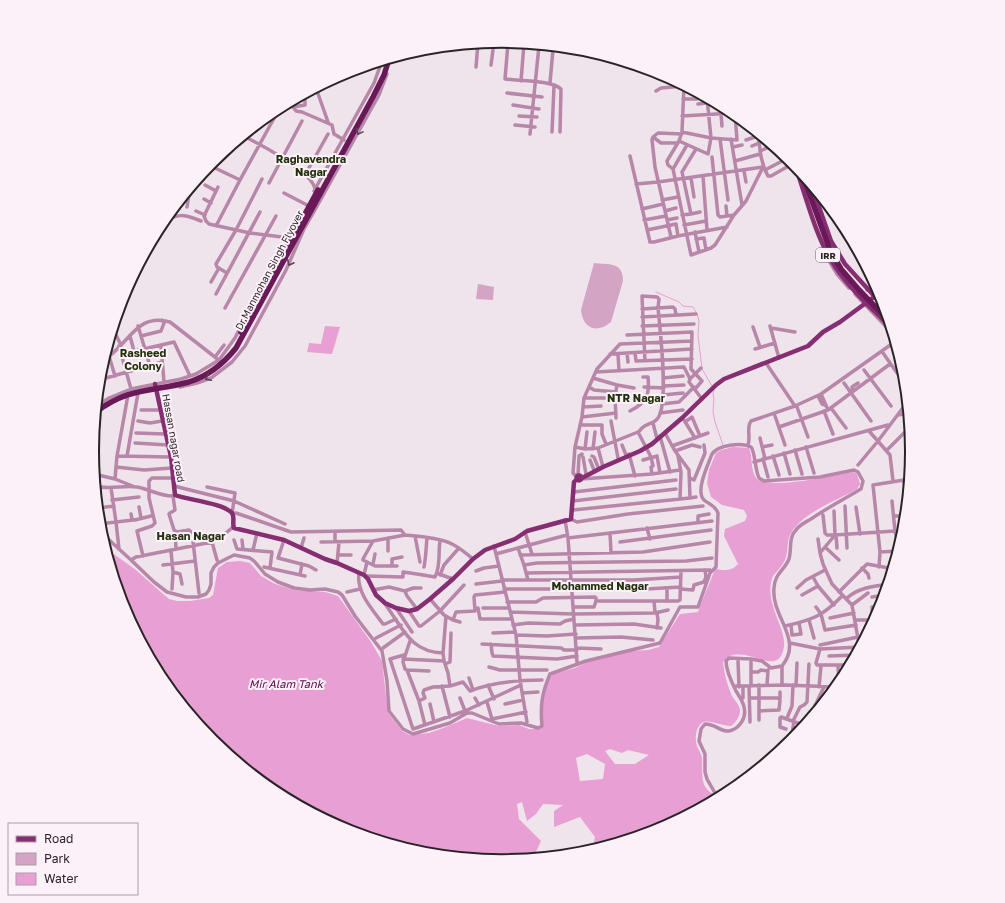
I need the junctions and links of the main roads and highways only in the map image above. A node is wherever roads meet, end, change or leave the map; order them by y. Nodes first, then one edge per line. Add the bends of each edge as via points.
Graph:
1 (388, 65) edge
2 (381, 67) edge
3 (800, 178) edge
4 (806, 185) edge
5 (812, 192) edge
6 (816, 197) edge
7 (874, 297) joint
8 (865, 304) junction
9 (878, 305) edge
10 (882, 313) edge
11 (885, 323) edge
12 (155, 386) road end
13 (102, 403) edge
14 (101, 409) edge
15 (628, 455) junction
16 (599, 467) junction
17 (579, 477) junction

1 - 14 highway, Dr.Manmohan Singh Flyover, bridge via 373,97 236,348 220,365 202,376 190,381 137,391
2 - 13 highway, Dr.Manmohan Singh Flyover, bridge via 376,85 233,347 220,361 185,380 125,393
3 - 8 main road, IRR via 831,260
4 - 10 highway, bridge via 824,238 836,262
5 - 9 highway via 826,233 839,260 850,276
6 - 7 main road, IRR via 832,241 845,264
7 - 8 main road
8 - 11 main road, IRR
8 - 15 main road via 823,332 808,346 724,379 702,398 683,420 646,447
12 - 17 main road, Hassan nagar road via 172,468 174,496 218,506 232,514 233,527 284,540 359,573 365,576 385,603 409,611 417,609 430,599 473,558 485,550 525,532 571,519 574,482
15 - 16 main road
15 - 16 main road
16 - 17 main road
16 - 17 main road

